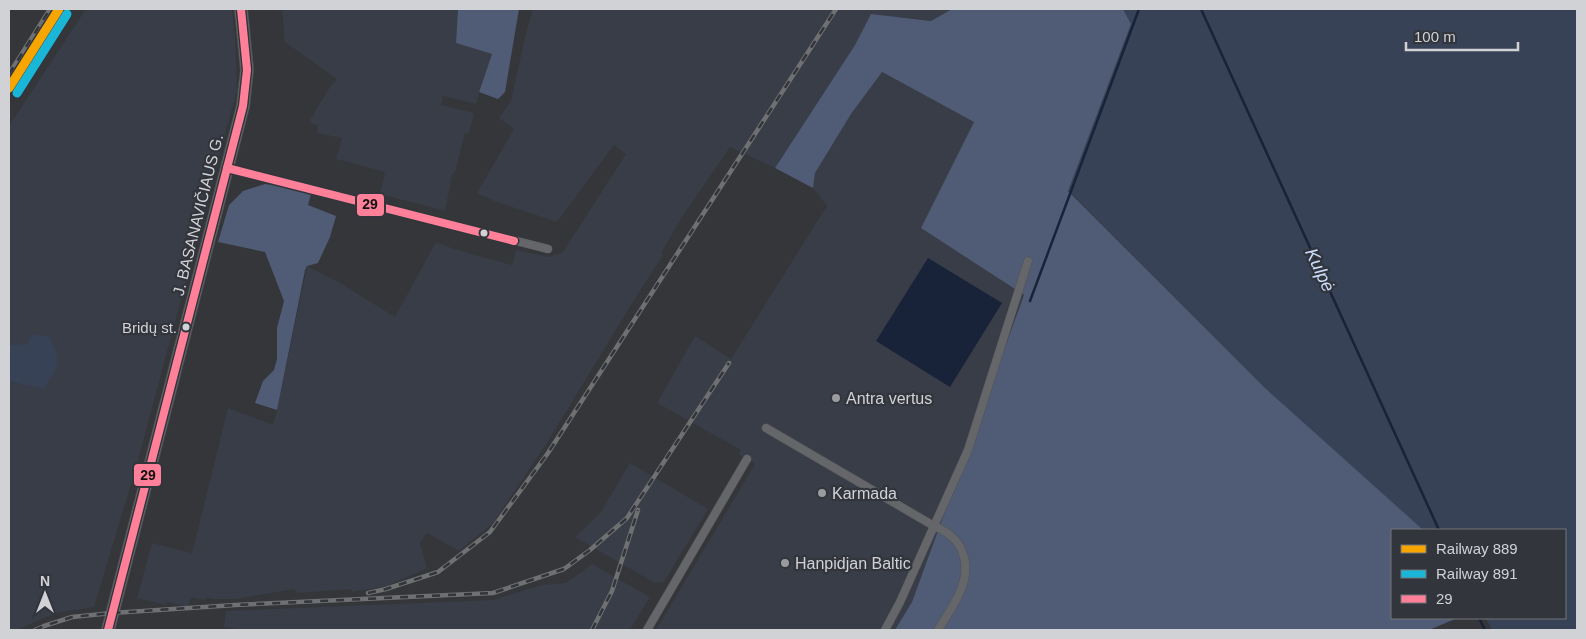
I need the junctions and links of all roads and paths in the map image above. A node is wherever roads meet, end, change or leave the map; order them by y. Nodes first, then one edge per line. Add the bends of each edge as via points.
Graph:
1 (241, 9) edge
2 (227, 168) junction
3 (548, 249) dead end
4 (1028, 261) dead end
5 (766, 428) dead end
6 (747, 460) dead end
7 (934, 526) junction
8 (108, 630) edge
9 (647, 630) edge
10 (885, 630) edge
11 (938, 630) edge

1 - 2 main road, J. BASANAVIČIAUS G. via 247,70 243,106
2 - 3 street
2 - 8 main road, J. BASANAVIČIAUS G.
4 - 7 street via 968,450
5 - 7 street
6 - 9 street
7 - 10 street
7 - 11 street via 953,537 961,548 967,570 962,589

